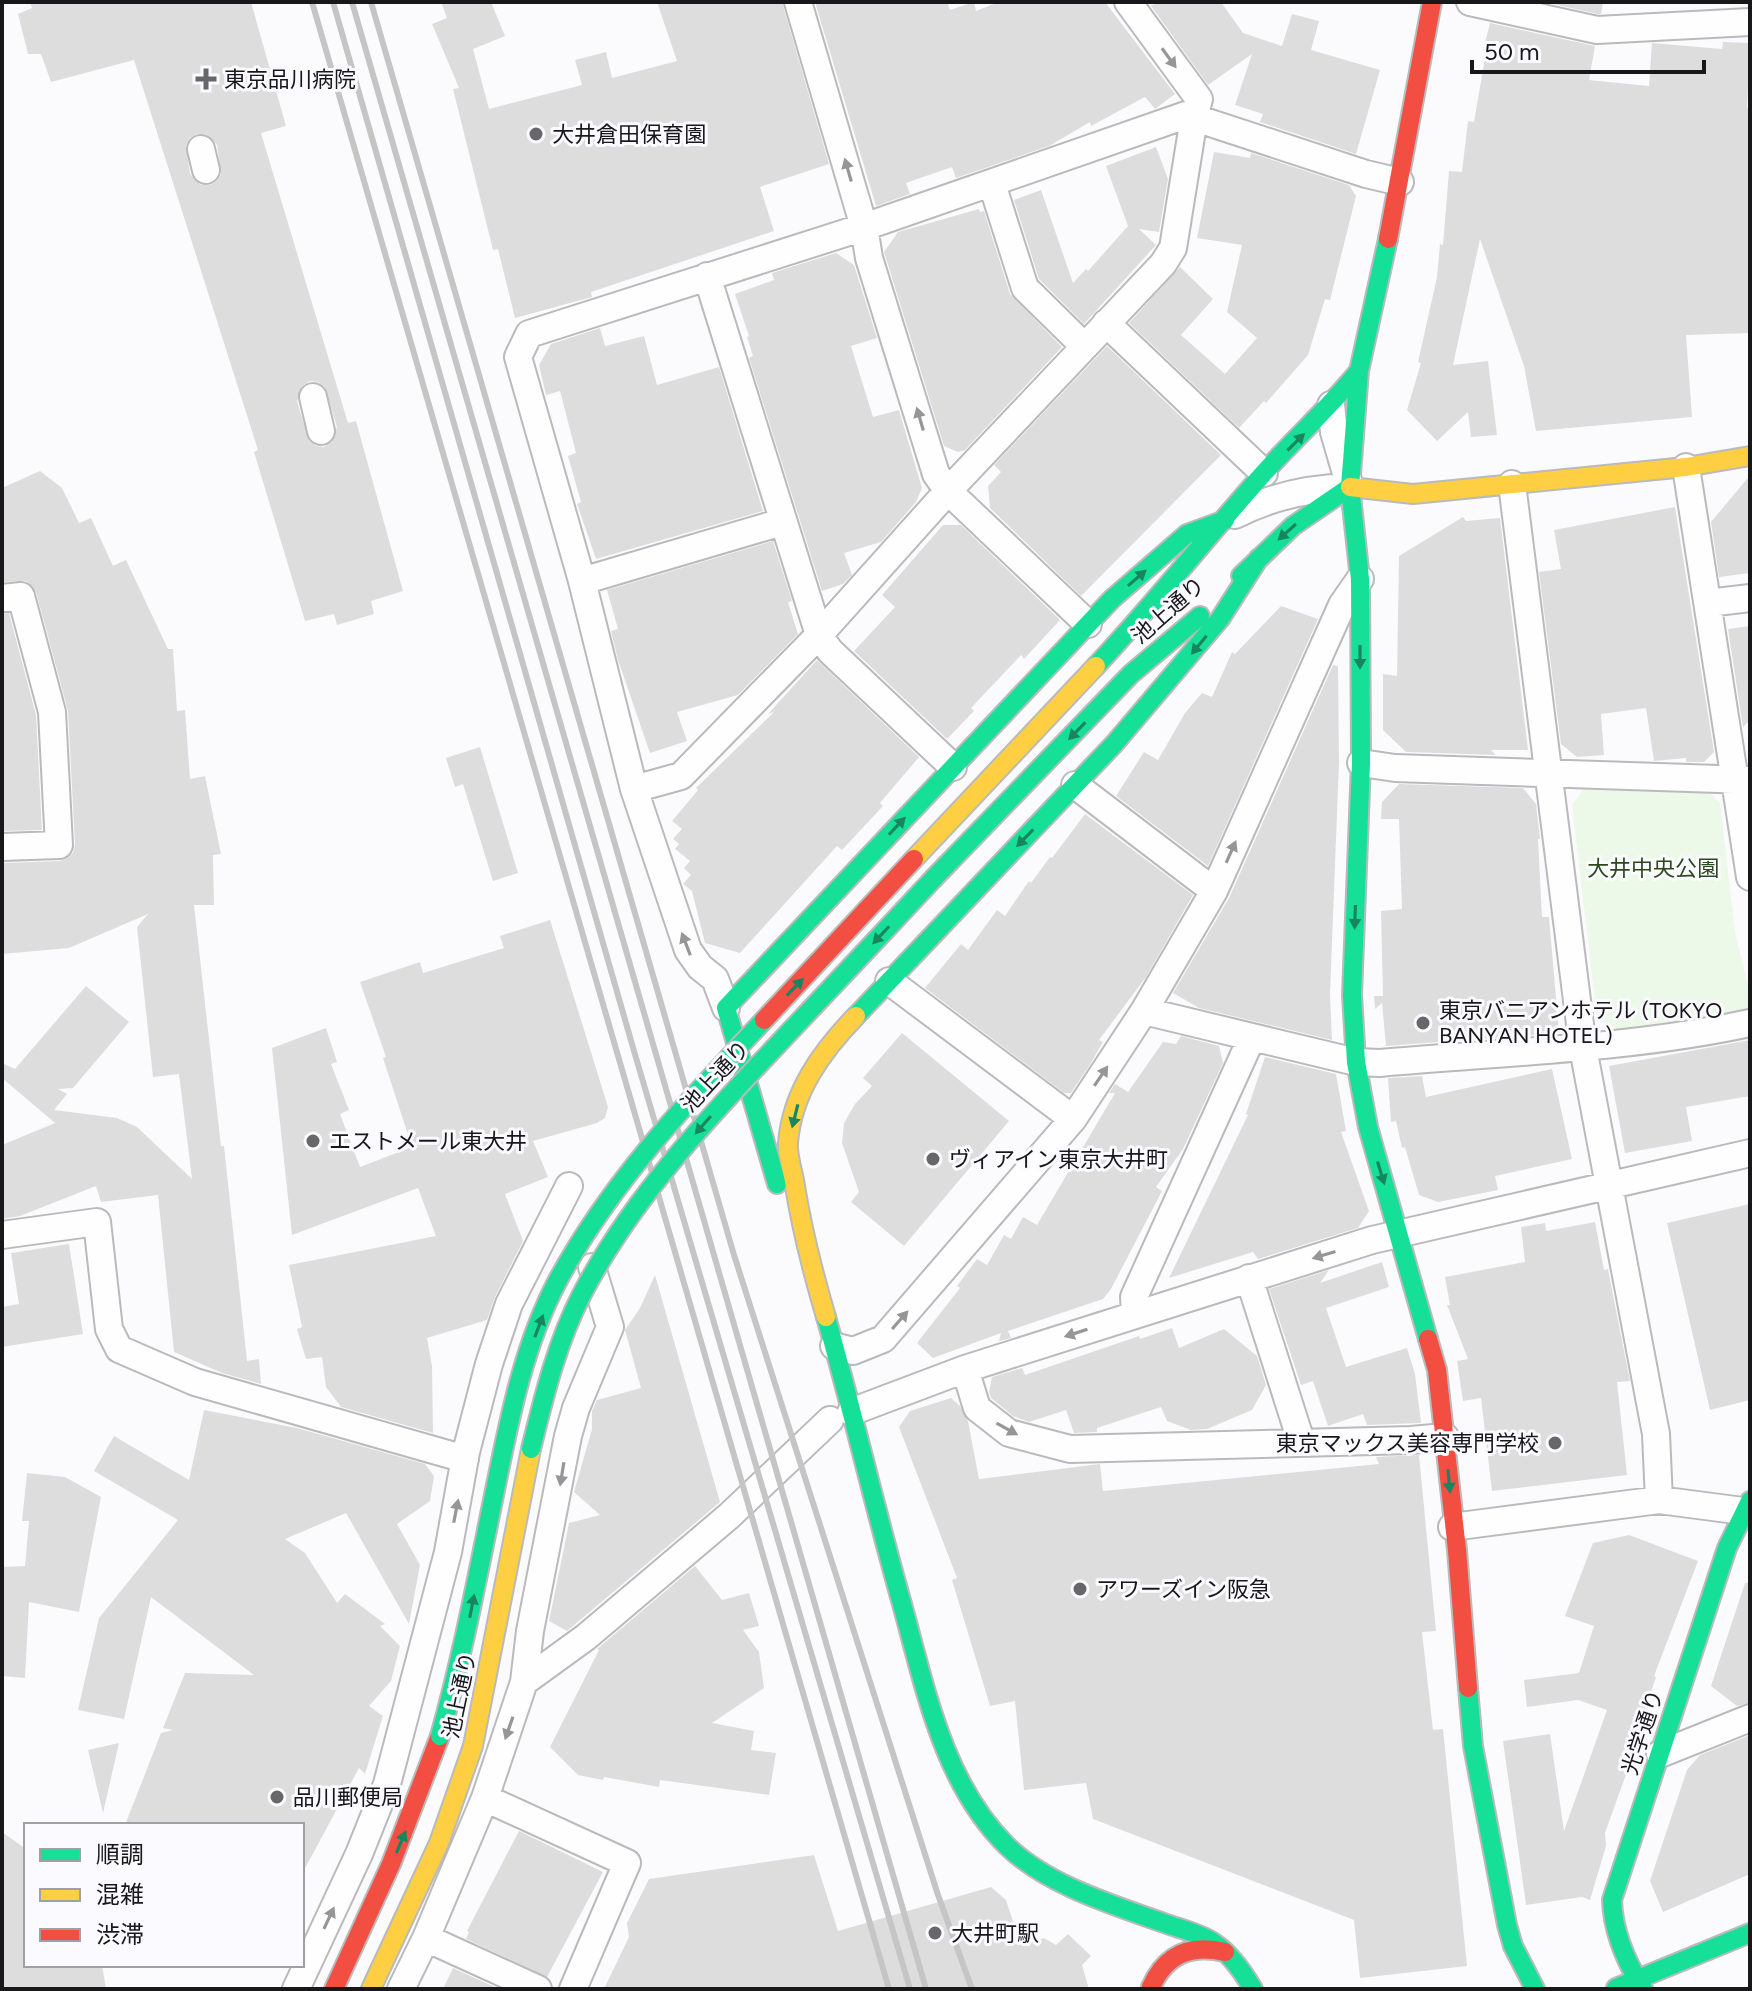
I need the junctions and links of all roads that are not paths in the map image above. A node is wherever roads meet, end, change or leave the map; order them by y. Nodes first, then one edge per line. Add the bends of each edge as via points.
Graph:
1 (798, 2) edge
2 (1128, 2) edge
3 (1432, 2) edge
4 (1470, 2) edge
5 (1750, 22) edge
6 (1194, 118) junction
7 (1400, 182) junction
8 (992, 184) junction
9 (864, 227) junction
10 (707, 276) junction
11 (1106, 323) junction
12 (1084, 346) junction
13 (1359, 371) junction
14 (313, 397) dead end
15 (1331, 405) junction
16 (321, 431) dead end
17 (1750, 456) edge
18 (1686, 467) junction
19 (1264, 473) junction
20 (1512, 484) junction
21 (1350, 487) junction
22 (948, 491) junction
23 (1225, 520) junction
24 (782, 522) junction
25 (1259, 558) junction
26 (1360, 579) junction
27 (582, 581) junction
28 (2, 598) edge
29 (1750, 598) edge
30 (1708, 603) junction
31 (1088, 624) junction
32 (819, 635) junction
33 (1361, 763) junction
34 (953, 767) junction
35 (1550, 772) junction
36 (1742, 780) edge
37 (1075, 785) junction
38 (634, 789) junction
39 (2, 847) edge
40 (1750, 877) edge
41 (1214, 891) junction
42 (755, 977) junction
43 (889, 981) junction
44 (726, 1008) junction
45 (1144, 1011) junction
46 (1750, 1023) edge
47 (1252, 1037) junction
48 (827, 1046) junction
49 (1583, 1048) junction
50 (1356, 1062) junction
51 (1073, 1119) junction
52 (1750, 1153) edge
53 (1611, 1187) junction
54 (1399, 1233) junction
55 (2, 1235) edge
56 (803, 1236) junction
57 (1249, 1278) junction
58 (1135, 1314) junction
59 (834, 1346) junction
60 (965, 1369) junction
61 (484, 1390) junction
62 (840, 1416) junction
63 (568, 1436) junction
64 (1445, 1437) junction
65 (1301, 1441) junction
66 (465, 1459) junction
67 (1659, 1500) junction
68 (1746, 1506) edge
69 (1452, 1527) junction
70 (524, 1682) junction
71 (1750, 1718) edge
72 (1660, 1754) junction
73 (485, 1798) junction
74 (1750, 1933) edge
75 (426, 1938) junction
76 (1229, 1953) junction
77 (1144, 1958) dead end
78 (1644, 1986) edge
79 (1151, 1988) edge
80 (296, 1989) edge
81 (334, 1989) edge
82 (371, 1989) edge
83 (401, 1989) edge
84 (538, 1989) edge
85 (573, 1989) edge
86 (1253, 1989) edge
87 (1535, 1989) edge
88 (1614, 1989) edge

9 -> 1 street
2 -> 6 street via 1199,99
3 - 7 main road, 池上通り
4 - 5 street via 1597,30
6 - 7 street
6 - 8 street via 1186,115
6 - 11 street via 1173,248
7 - 13 main road, 池上通り
8 - 9 street
8 - 12 street via 1025,288
9 - 10 street
22 -> 9 street via 936,474
10 - 24 street
10 - 27 street via 529,334 518,357
11 - 12 street
11 - 19 street
12 - 22 street
13 - 15 main road, 池上通り
13 - 21 main road, 池上通り
14 - 16 street
19 -> 15 main road, 池上通り
15 - 21 street
17 - 18 main road
18 - 20 main road
18 - 30 street
19 - 23 main road, 池上通り
20 - 21 main road via 1413,494
20 - 35 street
21 - 23 street via 1295,492
21 -> 25 main road, 池上通り via 1293,526
21 - 26 main road
22 - 31 street
22 - 32 street
31 -> 23 main road via 1187,534
81 -> 23 main road, 池上通り, bridge via 394,1859 440,1736 461,1660 511,1412 530,1348 557,1282 597,1215 670,1120 1139,620
24 - 27 street
24 - 32 street
25 -> 37 main road via 1220,619
25 -> 82 main road, 池上通り, bridge via 1131,674 934,878 733,1091 638,1204 582,1295 556,1358 538,1419 473,1746 439,1843
26 -> 33 main road
41 -> 26 street via 1342,605
27 - 38 street
28 - 39 street via 21,596 52,712 59,845
29 - 30 street
30 - 36 street
31 - 34 main road
32 - 34 street via 840,662
32 - 38 street via 681,776
33 - 35 street
33 -> 50 main road via 1352,995
42 -> 34 main road
35 - 36 street
35 - 49 street
36 - 40 street
37 - 41 street
37 -> 43 main road
44 -> 38 street via 715,979 688,950
41 - 45 street
42 - 44 main road
42 - 48 main road via 749,1007 764,1037 799,1052
43 - 48 main road
43 - 51 street
44 - 56 main road via 776,1181
45 - 47 street
51 -> 45 street
46 - 49 street
47 - 50 street
47 - 58 street via 1134,1297
48 -> 56 main road via 796,1107 788,1145
49 - 50 street
49 - 53 street
50 -> 54 main road via 1370,1137
59 -> 51 street via 853,1351 883,1339
52 - 53 street
53 - 54 street
53 - 67 street via 1656,1434
54 -> 57 street
54 - 64 main road via 1437,1370
55 - 66 street via 97,1222 109,1329 119,1349 195,1382
56 - 59 main road
57 - 58 street
57 - 65 street
58 -> 60 street
59 - 62 main road
60 - 62 street
60 -> 65 street via 977,1408 1009,1433 1070,1449
61 - 63 street via 520,1370 538,1375 553,1384
61 - 63 street via 509,1304 569,1186 610,1327
61 - 66 street
62 - 70 street via 586,1637
62 - 76 main road via 865,1472 932,1711 948,1756 976,1806 1007,1846 1033,1866 1136,1921 1187,1930
63 -> 70 street
64 - 65 street
64 -> 69 main road
80 -> 66 street via 387,1784 448,1552
67 - 68 street
67 - 69 street
68 - 72 main road, 光学通り via 1727,1548
69 - 87 main road via 1473,1746 1507,1925
70 -> 73 street
71 - 72 street
72 - 78 main road, 光学通り via 1612,1900 1615,1926
73 - 75 street
73 - 85 street via 627,1863
74 - 78 main road
75 - 83 street
75 - 84 street
76 - 79 main road via 1204,1947 1179,1954 1157,1971
76 - 86 main road
77 - 79 main road
78 - 88 main road

